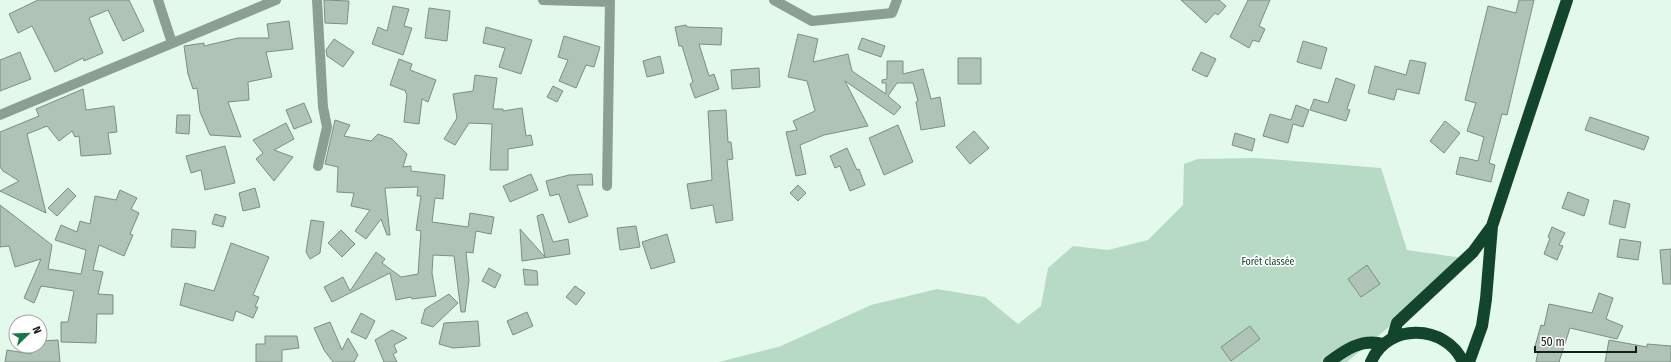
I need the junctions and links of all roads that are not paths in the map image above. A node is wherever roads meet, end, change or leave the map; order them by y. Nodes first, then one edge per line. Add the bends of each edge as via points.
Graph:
1 (158, 0) edge
2 (276, 0) edge
3 (317, 0) edge
4 (543, 0) edge
5 (774, 0) edge
6 (897, 0) edge
7 (1567, 0) edge
8 (610, 1) edge
9 (172, 43) junction
10 (0, 115) edge
11 (318, 166) dead end
12 (607, 186) dead end
13 (1492, 226) junction
14 (1393, 337) junction
15 (1383, 344) junction
16 (1329, 362) edge
17 (1371, 362) edge
18 (1463, 362) edge
19 (1469, 362) edge

1 - 9 street
2 - 9 street
3 - 11 street via 322,107 327,127
4 - 8 street
5 - 6 street via 812,21 892,13
7 - 13 highway
8 - 12 street
9 - 10 street
13 - 14 highway via 1473,252 1396,323
13 - 19 highway via 1482,326
14 - 15 highway
14 - 18 highway via 1408,332 1423,332 1437,336 1450,344
15 - 16 highway via 1362,342
15 - 17 highway

